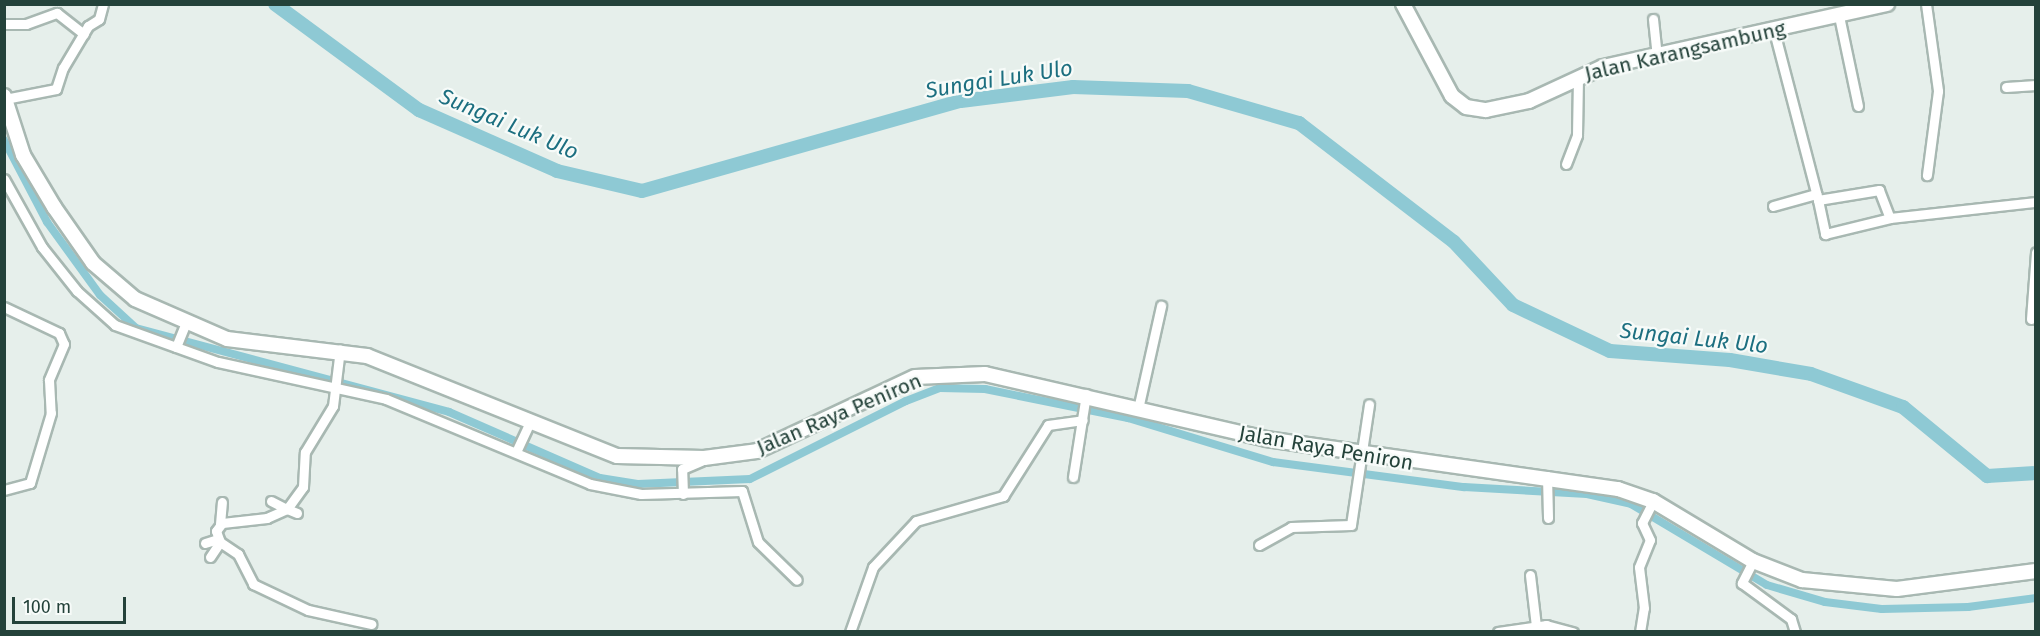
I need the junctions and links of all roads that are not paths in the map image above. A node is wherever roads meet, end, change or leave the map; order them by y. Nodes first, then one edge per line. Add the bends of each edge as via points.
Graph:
1 (103, 4) edge
2 (1403, 4) edge
3 (1926, 4) edge
4 (1879, 5) edge
5 (1840, 11) edge
6 (1653, 19) dead end
7 (4, 24) edge
8 (1774, 31) junction
9 (84, 34) junction
10 (1657, 53) junction
11 (1578, 74) junction
12 (2036, 85) edge
13 (2006, 87) dead end
14 (5, 102) edge
15 (1858, 106) dead end
16 (6, 122) edge
17 (1566, 164) dead end
18 (1927, 175) dead end
19 (4, 179) edge
20 (1817, 197) junction
21 (2036, 202) edge
22 (1773, 206) dead end
23 (1890, 218) junction
24 (2036, 252) edge
25 (1161, 306) dead end
26 (4, 307) edge
27 (2031, 319) dead end
28 (185, 325) junction
29 (177, 345) junction
30 (339, 349) junction
31 (332, 383) junction
32 (1085, 399) junction
33 (1370, 404) dead end
34 (1138, 409) junction
35 (1083, 418) junction
36 (527, 427) junction
37 (517, 450) junction
38 (704, 458) junction
39 (1360, 461) junction
40 (1073, 477) dead end
41 (1547, 480) junction
42 (4, 489) edge
43 (683, 491) junction
44 (271, 501) dead end
45 (222, 502) dead end
46 (1651, 506) junction
47 (292, 511) junction
48 (1548, 518) dead end
49 (220, 524) junction
50 (219, 540) junction
51 (205, 543) dead end
52 (1259, 544) dead end
53 (210, 557) dead end
54 (1751, 565) junction
55 (2036, 571) edge
56 (1530, 575) dead end
57 (797, 580) dead end
58 (371, 624) dead end
59 (1536, 626) junction
60 (850, 632) edge
61 (1498, 632) edge
62 (1573, 632) edge
63 (1640, 632) edge
64 (1795, 632) edge

1 - 9 street via 99,19
2 - 11 main road, Jalan Karangsambung via 1446,86 1466,107 1496,109 1529,101
3 - 18 street via 1938,91
4 - 5 main road, Jalan Karangsambung
5 - 8 main road, Jalan Karangsambung
5 - 15 street
6 - 10 street
7 - 9 street via 26,24 57,13
8 - 10 main road, Jalan Karangsambung
8 - 20 street
9 - 14 street via 56,89
10 - 11 main road, Jalan Karangsambung
11 - 17 street via 1577,135
12 - 13 street
14 - 16 main road, Jalan Raya Peniron
16 - 28 main road, Jalan Raya Peniron via 44,190 93,263 135,298
19 - 29 street via 42,247 76,291 115,325
20 - 22 street
20 - 23 street via 1879,190
20 - 23 street via 1825,234
21 - 23 street
24 - 27 street
25 - 34 street
26 - 42 street via 59,333 64,344 49,380 51,413 30,483
28 - 29 street
28 - 30 main road, Jalan Raya Peniron via 256,344
29 - 31 street via 269,375
30 - 31 street
30 - 36 main road, Jalan Raya Peniron
31 - 37 street via 386,399
31 - 47 street via 333,406 305,452 303,487
32 - 34 main road, Jalan Raya Peniron
32 - 35 street
32 - 38 main road, Jalan Raya Peniron via 986,374 936,374 886,390 767,448
33 - 39 street
34 - 39 main road, Jalan Raya Peniron
35 - 40 street
35 - 60 street via 1048,425 1004,496 913,524 873,567
36 - 37 street
36 - 38 main road, Jalan Raya Peniron via 618,456
37 - 43 street via 590,484 641,494
38 - 43 street via 682,472
39 - 41 main road, Jalan Raya Peniron
39 - 52 street via 1349,527 1290,527
41 - 46 main road, Jalan Raya Peniron
41 - 48 street
43 - 57 street via 735,489 746,494 758,542
44 - 47 street
45 - 49 street
46 - 54 main road, Jalan Raya Peniron
46 - 63 street via 1642,521 1650,540 1639,567 1644,608
47 - 49 street
49 - 50 street
50 - 51 street
50 - 53 street
50 - 58 street via 238,554 253,584 267,592 308,610
54 - 55 main road, Jalan Raya Peniron via 1802,580 1860,589 1964,582
54 - 64 street via 1743,578 1791,620
56 - 59 street
59 - 61 street
59 - 62 street

